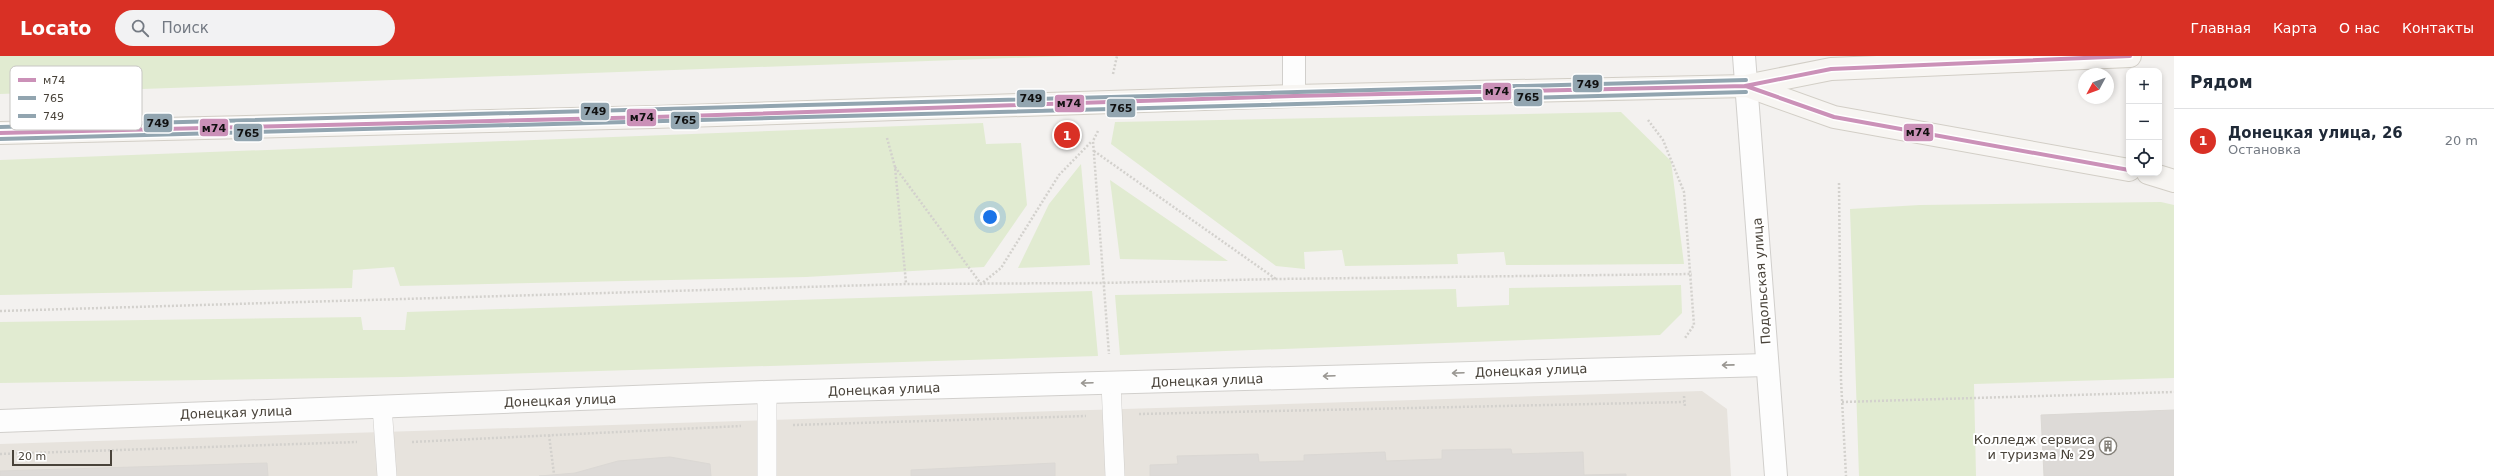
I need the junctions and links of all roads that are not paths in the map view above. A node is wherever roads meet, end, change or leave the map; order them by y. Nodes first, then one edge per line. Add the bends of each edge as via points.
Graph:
1 (1294, 56) edge
2 (1744, 56) edge
3 (2130, 56) edge
4 (1746, 86) junction
5 (1294, 96) junction
6 (123, 130) edge
7 (142, 130) edge
8 (0, 133) edge
9 (2126, 169) edge
10 (2158, 176) edge
11 (2174, 181) edge
12 (1767, 364) junction
13 (1111, 383) junction
14 (768, 392) junction
15 (382, 406) junction
16 (0, 421) edge
17 (387, 476) edge
18 (767, 476) edge
19 (1115, 476) edge
20 (1776, 476) edge

1 - 5 street
2 - 4 street, Подольская улица
3 - 4 main road via 1831,69
4 - 5 main road
4 - 9 main road via 1834,117
4 - 12 street, Подольская улица
5 - 7 main road via 654,117
6 - 8 main road
10 - 11 main road
12 -> 13 street, Донецкая улица
12 - 20 street, Подольская улица
13 -> 14 street, Донецкая улица
13 - 19 lane
14 - 15 street, Донецкая улица
14 - 18 lane
15 - 16 street, Донецкая улица
15 - 17 lane

